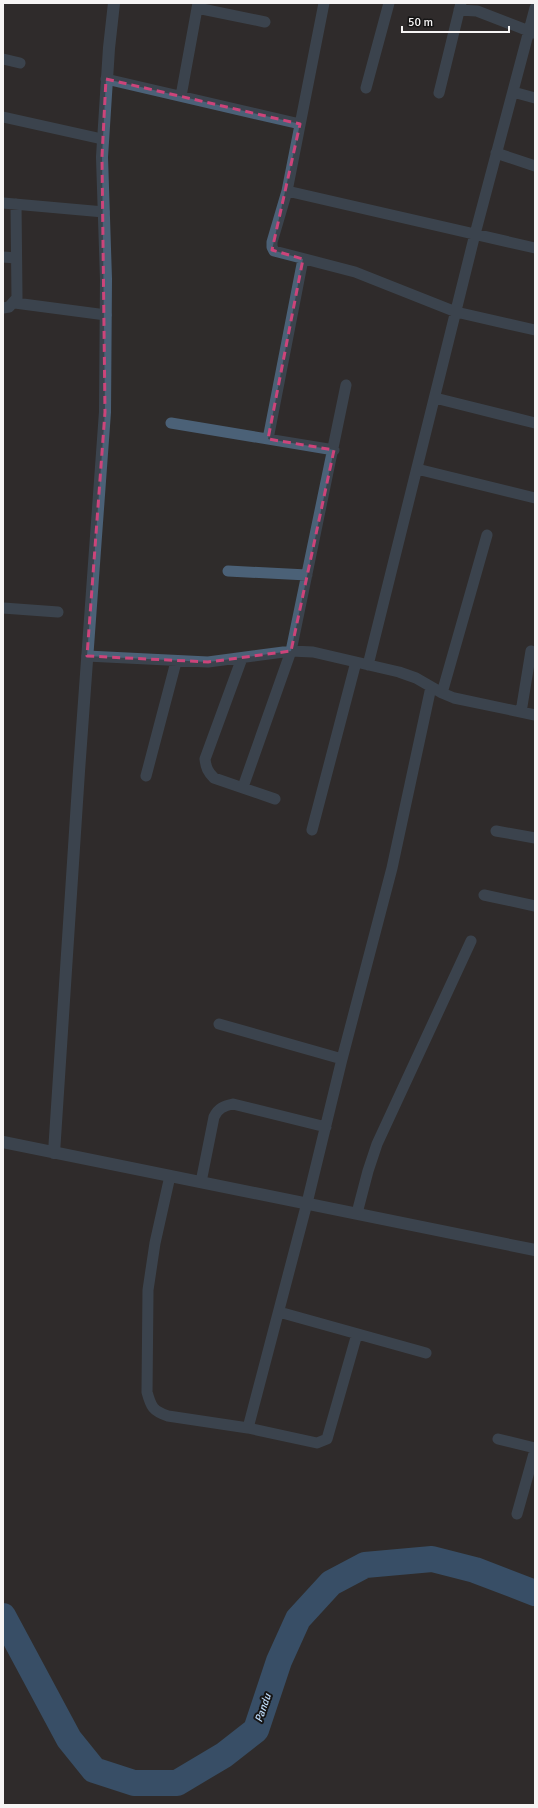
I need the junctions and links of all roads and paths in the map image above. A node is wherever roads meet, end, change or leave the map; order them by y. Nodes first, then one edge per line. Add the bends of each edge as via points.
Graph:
1 (114, 3) edge
2 (324, 3) edge
3 (389, 3) edge
4 (198, 6) edge
5 (460, 7) edge
6 (535, 8) edge
7 (265, 22) dead end
8 (532, 32) edge
9 (3, 60) edge
10 (20, 63) dead end
11 (106, 79) junction
12 (366, 88) dead end
13 (513, 92) junction
14 (439, 93) dead end
15 (181, 96) junction
16 (535, 98) edge
17 (3, 117) edge
18 (300, 124) junction
19 (102, 139) junction
20 (496, 154) junction
21 (535, 166) edge
22 (287, 191) junction
23 (3, 203) edge
24 (16, 204) junction
25 (104, 212) junction
26 (475, 234) junction
27 (535, 248) edge
28 (3, 257) edge
29 (16, 258) junction
30 (303, 259) junction
31 (15, 303) junction
32 (3, 308) edge
33 (456, 312) junction
34 (106, 315) junction
35 (535, 330) edge
36 (346, 385) dead end
37 (435, 398) junction
38 (171, 423) dead end
39 (535, 423) edge
40 (268, 439) junction
41 (334, 450) junction
42 (417, 470) junction
43 (535, 498) edge
44 (488, 536) dead end
45 (228, 572) dead end
46 (307, 575) junction
47 (3, 608) edge
48 (58, 612) dead end
49 (291, 651) junction
50 (531, 651) dead end
51 (87, 656) junction
52 (242, 658) junction
53 (176, 662) junction
54 (356, 662) junction
55 (368, 664) junction
56 (431, 687) junction
57 (442, 694) junction
58 (521, 712) junction
59 (535, 715) edge
60 (146, 776) dead end
61 (243, 788) junction
62 (275, 799) dead end
63 (312, 830) dead end
64 (496, 831) dead end
65 (535, 838) edge
66 (484, 895) dead end
67 (535, 906) edge
68 (471, 941) dead end
69 (219, 1024) dead end
70 (342, 1059) junction
71 (326, 1127) junction
72 (3, 1142) edge
73 (54, 1153) junction
74 (170, 1176) junction
75 (201, 1182) junction
76 (307, 1203) junction
77 (357, 1213) junction
78 (535, 1250) edge
79 (279, 1312) junction
80 (357, 1334) junction
81 (426, 1353) dead end
82 (248, 1428) junction
83 (498, 1439) dead end
84 (535, 1449) edge
85 (516, 1514) dead end

1 - 11 street
2 - 18 street
3 - 12 street
4 - 7 street
4 - 15 street
5 - 8 street
5 - 14 street
6 - 8 street
8 - 13 street
9 - 10 street
11 - 15 street
11 - 19 street
13 - 16 street
13 - 20 street
15 - 18 street
17 - 19 street
18 - 22 street
19 - 25 street
20 - 21 street
20 - 26 street
22 - 26 street
22 - 30 street via 272,246 274,251
23 - 24 street
24 - 25 street
24 - 29 street
25 - 34 street
26 - 27 street
26 - 33 street
28 - 29 street
29 - 31 street
30 - 33 street via 355,272
30 - 40 street
31 - 32 street
31 - 34 street
33 - 35 street
33 - 37 street
34 - 51 street via 105,412
36 - 41 street
37 - 39 street
37 - 42 street
38 - 40 street
40 - 41 street
41 - 46 street
42 - 43 street
42 - 55 street
44 - 57 street
45 - 46 street
46 - 49 street
47 - 48 street
49 - 52 street
49 - 54 street via 313,652
49 - 61 street
50 - 58 street
51 - 53 street
51 - 73 street
52 - 53 street
52 - 61 street via 205,759 208,772 214,778
53 - 60 street
54 - 55 street
54 - 63 street
55 - 56 street via 416,678
56 - 57 street
56 - 70 street via 392,868
57 - 58 street
58 - 59 street
61 - 62 street
64 - 65 street
66 - 67 street
68 - 77 street via 375,1149
69 - 70 street
70 - 71 street
71 - 75 street via 233,1104 223,1106 216,1111 214,1117
71 - 76 street
72 - 73 street
73 - 74 street
74 - 75 street
74 - 82 street via 155,1243 148,1290 147,1392 150,1404 157,1413 168,1416
75 - 76 street
76 - 77 street
76 - 79 street
77 - 78 street
79 - 80 street
79 - 82 street
80 - 81 street
80 - 82 street via 327,1439 317,1443
83 - 84 street
84 - 85 street

